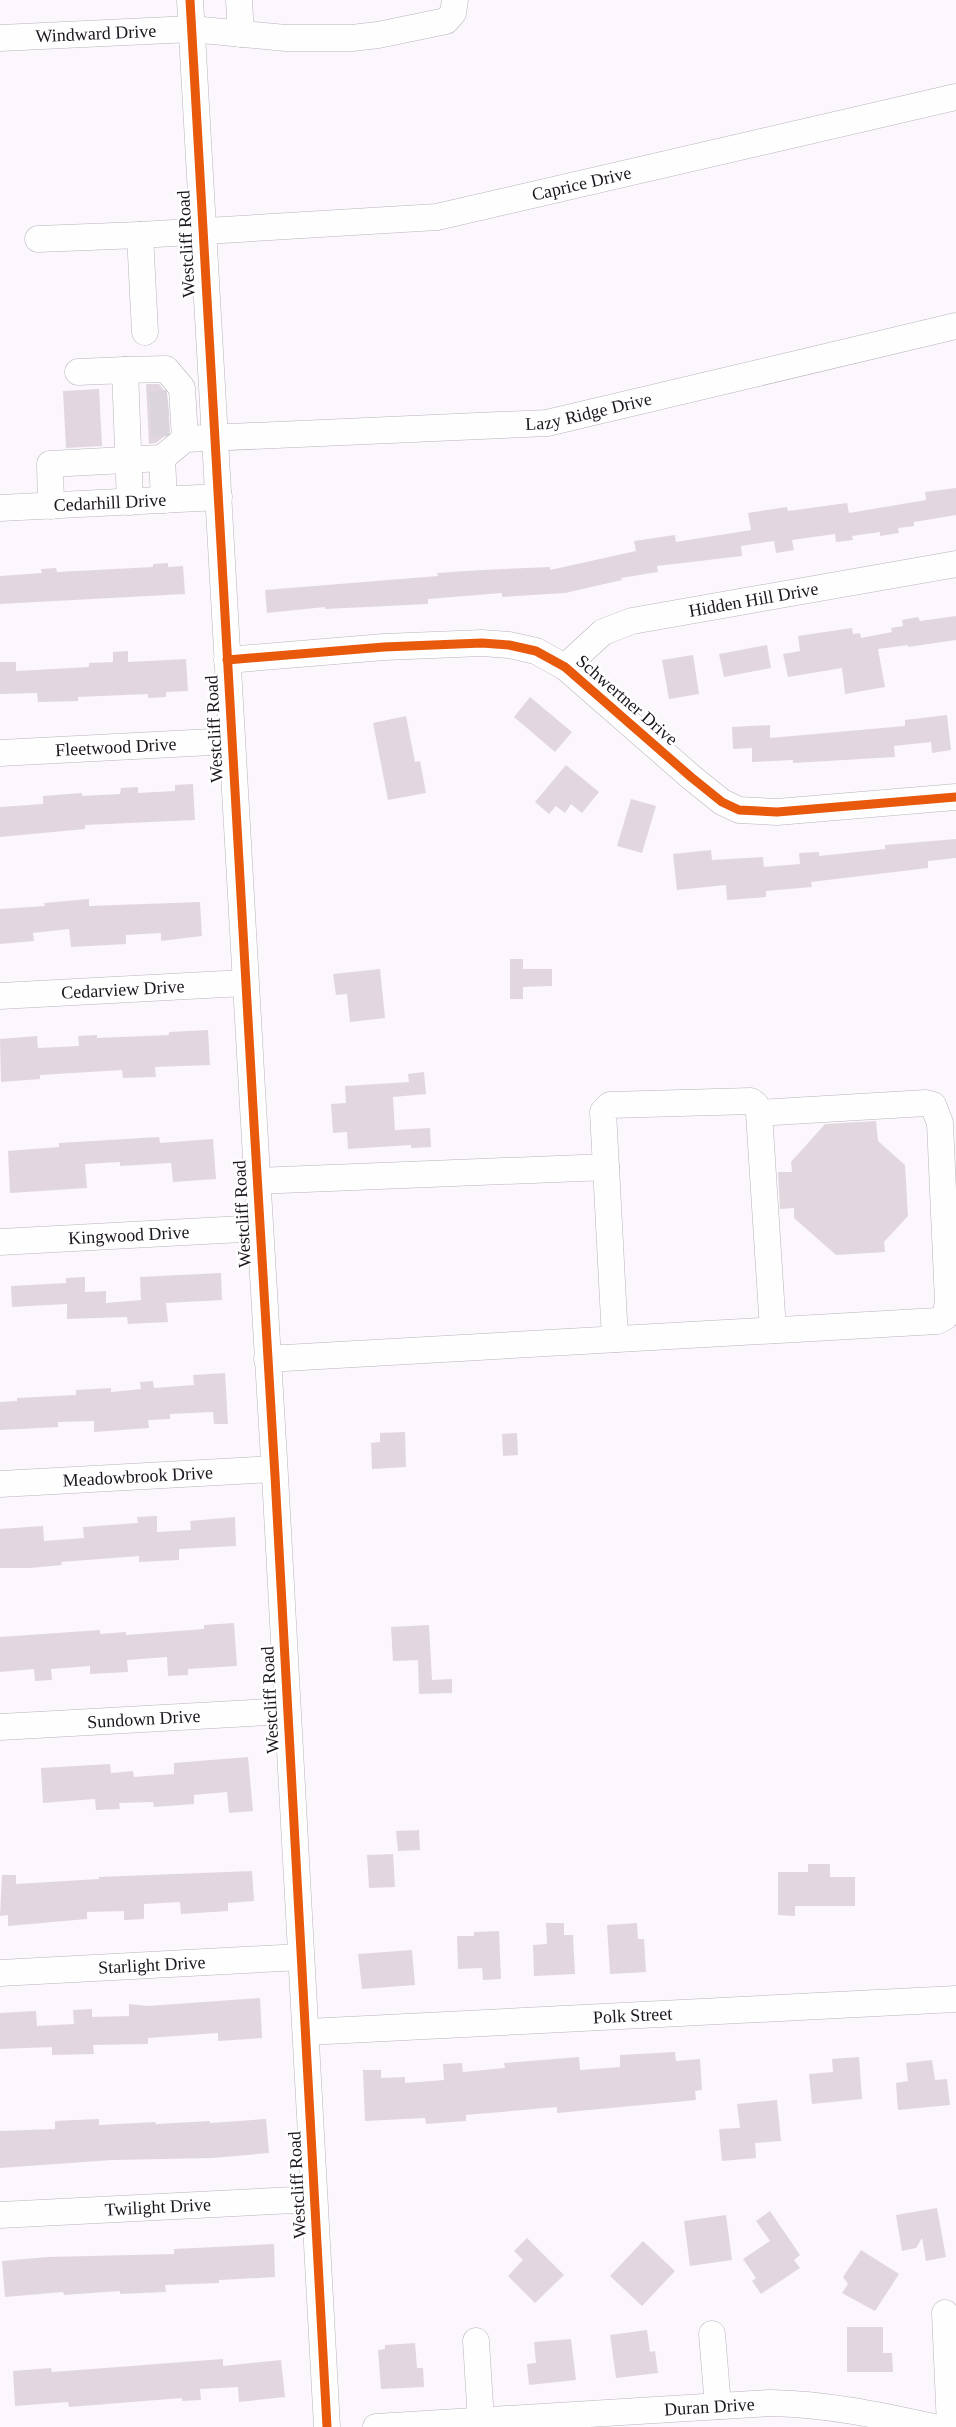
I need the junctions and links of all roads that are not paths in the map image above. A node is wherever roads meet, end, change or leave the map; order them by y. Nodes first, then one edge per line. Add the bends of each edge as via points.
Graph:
1 (190, 0) edge
2 (239, 0) edge
3 (455, 0) edge
4 (191, 29) junction
5 (241, 34) junction
6 (0, 38) edge
7 (956, 97) edge
8 (201, 231) junction
9 (140, 235) junction
10 (38, 239) dead end
11 (956, 326) edge
12 (145, 332) dead end
13 (125, 370) junction
14 (78, 372) dead end
15 (211, 387) junction
16 (163, 414) junction
17 (214, 438) junction
18 (162, 458) junction
19 (129, 460) junction
20 (219, 497) junction
21 (164, 500) junction
22 (130, 502) junction
23 (51, 506) junction
24 (0, 508) edge
25 (956, 564) edge
26 (227, 660) junction
27 (565, 667) junction
28 (231, 741) junction
29 (0, 753) edge
30 (956, 797) edge
31 (244, 983) junction
32 (0, 996) edge
33 (759, 1113) junction
34 (606, 1167) junction
35 (256, 1181) junction
36 (259, 1228) junction
37 (0, 1242) edge
38 (773, 1330) junction
39 (615, 1339) junction
40 (267, 1359) junction
41 (274, 1469) junction
42 (0, 1484) edge
43 (287, 1711) junction
44 (0, 1727) edge
45 (301, 1957) junction
46 (0, 1973) edge
47 (956, 1999) edge
48 (307, 2032) junction
49 (314, 2199) junction
50 (0, 2216) edge
51 (945, 2313) dead end
52 (712, 2334) dead end
53 (476, 2341) dead end
54 (718, 2406) junction
55 (481, 2421) junction
56 (327, 2427) edge
57 (376, 2427) edge
58 (933, 2427) edge
59 (950, 2427) edge

1 - 4 street, Westcliff Road
2 - 5 street
3 - 5 street, Windward Drive via 453,13 446,21 378,35 286,38
4 - 5 street, Windward Drive
4 - 6 street, Windward Drive
4 - 8 street, Westcliff Road
7 - 8 street, Caprice Drive via 437,217
8 - 9 street, Caprice Drive
8 - 15 street, Westcliff Road
9 - 10 street, Caprice Drive
9 - 12 street
11 - 17 street, Lazy Ridge Drive via 547,423
13 - 14 street
13 - 16 street
13 - 16 street via 166,369
15 - 16 street
15 - 17 street, Westcliff Road
16 - 17 street, Lazy Ridge Drive
16 - 18 street
16 - 19 street
17 - 20 street, Westcliff Road
18 - 19 street
18 - 21 street
19 - 22 street
19 - 23 street via 50,464
20 - 21 street, Cedarhill Drive
20 - 26 street, Westcliff Road
21 - 22 street, Cedarhill Drive
22 - 23 street, Cedarhill Drive
23 - 24 street, Cedarhill Drive
25 - 27 street, Hidden Hill Drive via 632,621 603,632
26 - 27 street, Schwertner Drive via 483,643 536,651
26 - 28 street, Westcliff Road
27 - 30 street, Schwertner Drive via 691,777 722,802 739,810 777,812
28 - 29 street, Fleetwood Drive
28 - 31 street, Westcliff Road
31 - 32 street, Cedarview Drive
31 - 35 street, Westcliff Road
33 - 34 street via 751,1101 610,1106 603,1112
33 - 38 street
33 - 38 street via 926,1103 933,1105 940,1123 948,1302 945,1317 937,1321
34 - 35 street
34 - 39 street
35 - 36 street, Westcliff Road
36 - 37 street, Kingwood Drive
36 - 40 street, Westcliff Road
38 - 39 street
39 - 40 street
40 - 41 street, Westcliff Road
41 - 42 street, Meadowbrook Drive
41 - 43 street, Westcliff Road
43 - 44 street, Sundown Drive
43 - 45 street, Westcliff Road
45 - 46 street, Starlight Drive
45 - 48 street, Westcliff Road
47 - 48 street, Polk Street
48 - 49 street, Westcliff Road
49 - 50 street, Twilight Drive
49 - 56 street, Westcliff Road
51 - 59 street
52 - 54 street
53 - 55 street
54 - 55 street, Duran Drive
54 - 58 street, Duran Drive via 821,2405
55 - 57 street, Duran Drive

